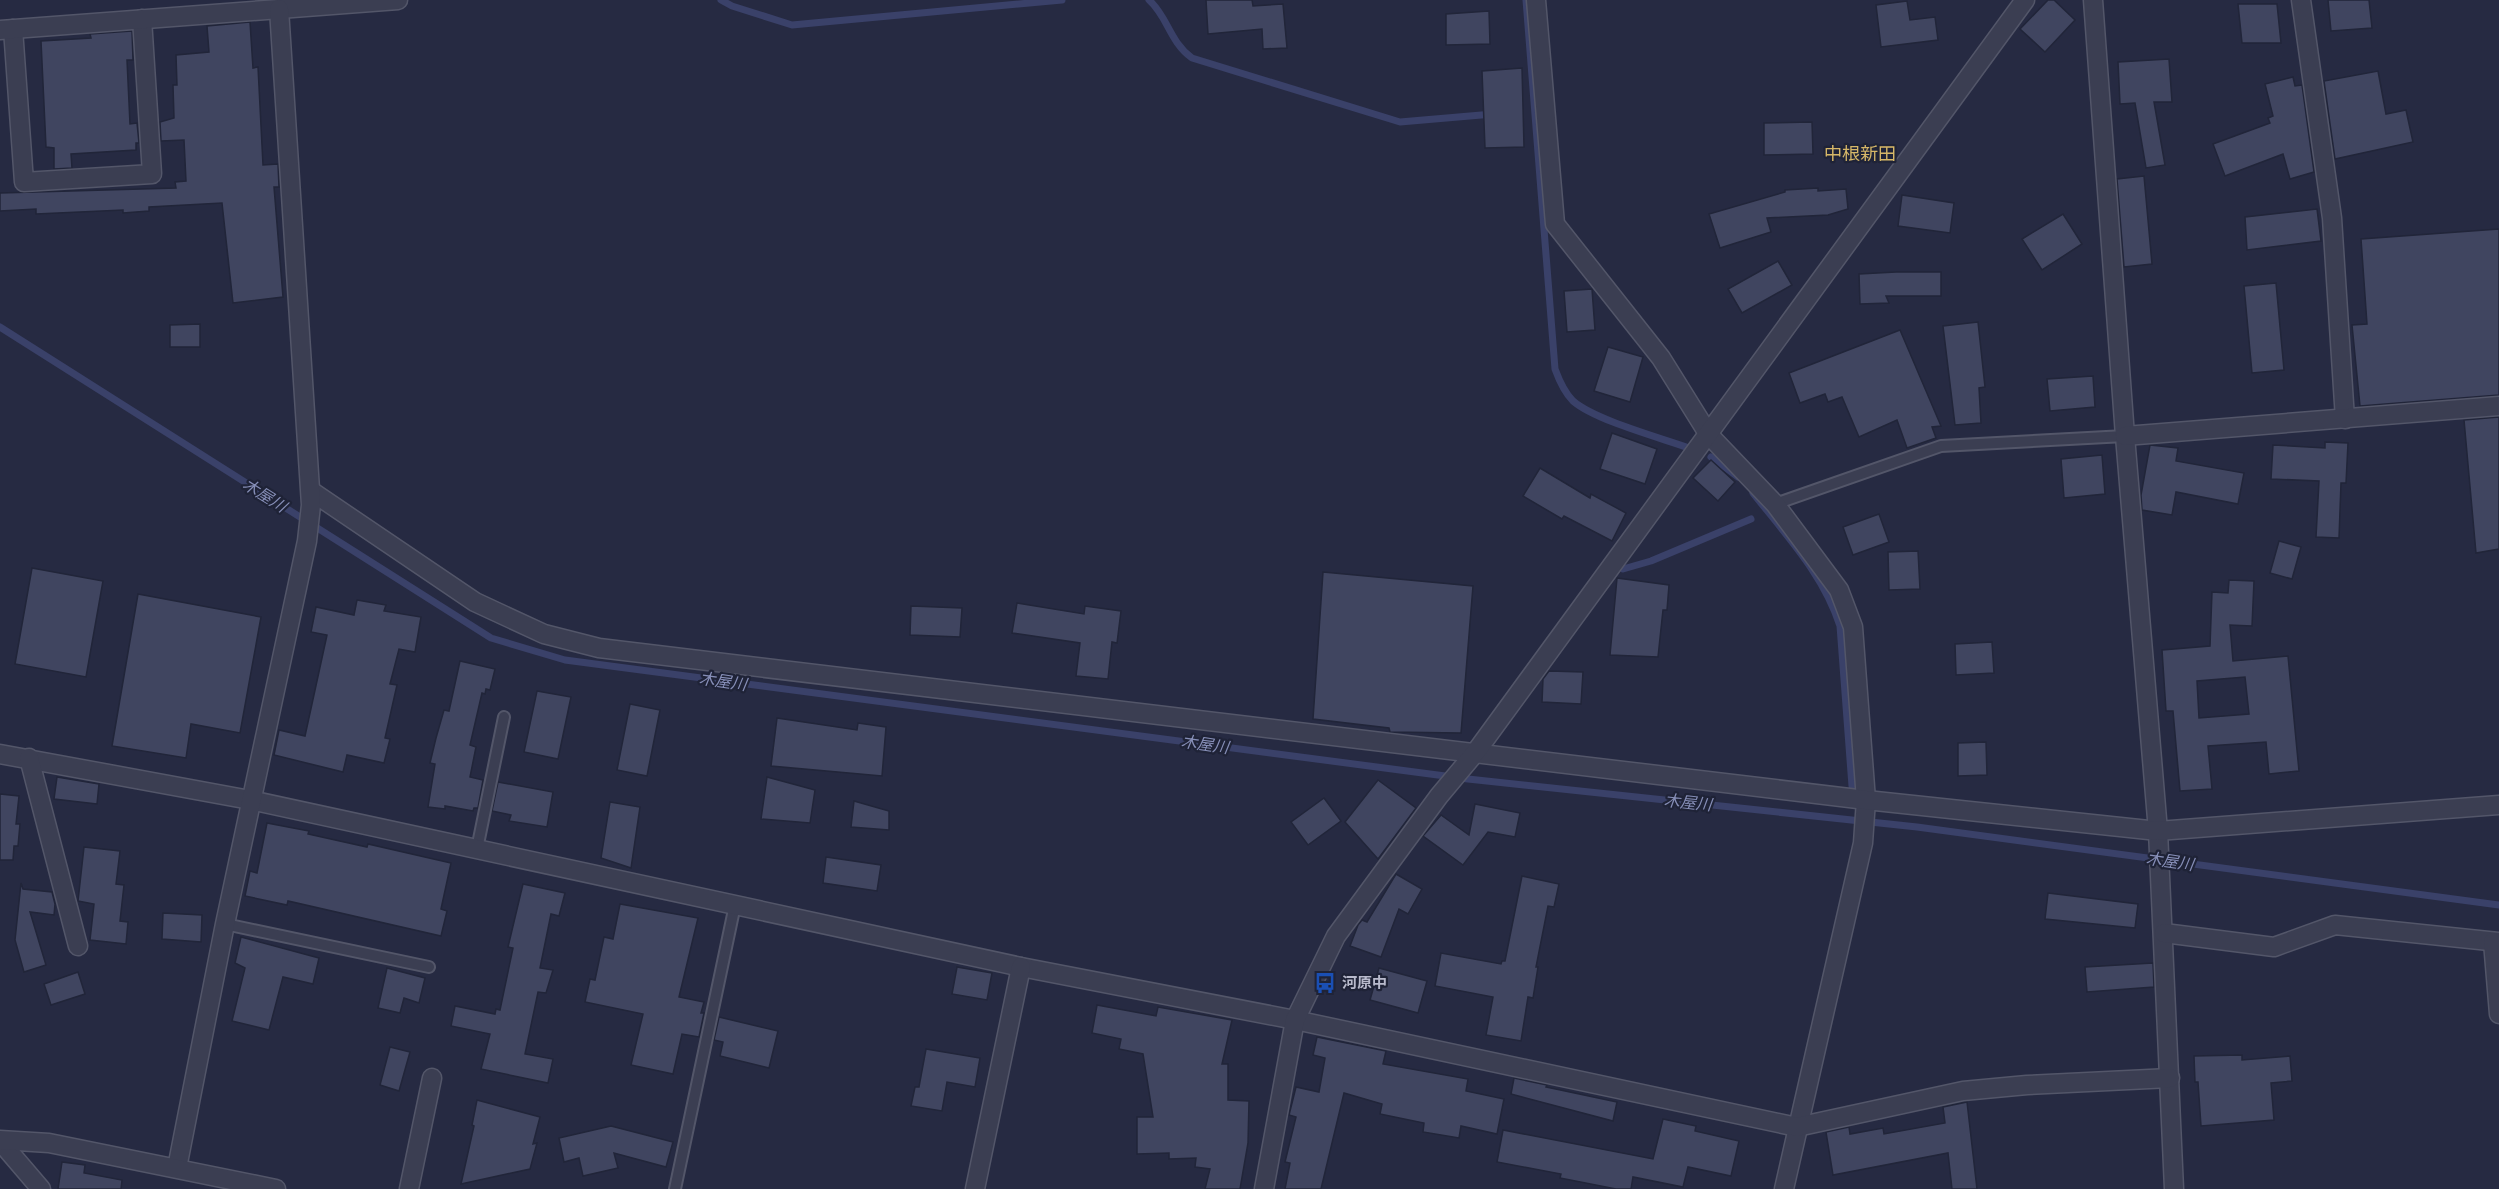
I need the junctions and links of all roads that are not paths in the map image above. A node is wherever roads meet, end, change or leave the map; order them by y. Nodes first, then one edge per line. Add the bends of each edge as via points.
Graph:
1 (398, 0) edge
2 (1536, 0) edge
3 (2025, 0) edge
4 (2093, 0) edge
5 (2301, 0) edge
6 (272, 6) edge
7 (142, 19) junction
8 (7, 30) edge
9 (2499, 406) edge
10 (2345, 419) junction
11 (1708, 435) junction
12 (2125, 435) junction
13 (311, 498) junction
14 (1775, 504) junction
15 (504, 717) dead end
16 (1475, 753) junction
17 (0, 754) edge
18 (29, 758) junction
19 (250, 800) junction
20 (1866, 800) junction
21 (2499, 805) edge
22 (2158, 831) junction
23 (477, 849) junction
24 (735, 905) junction
25 (225, 924) junction
26 (2164, 933) junction
27 (2496, 942) edge
28 (78, 946) dead end
29 (429, 967) dead end
30 (1021, 967) junction
31 (2499, 1014) edge
32 (1295, 1020) junction
33 (432, 1078) dead end
34 (2170, 1078) junction
35 (1797, 1127) junction
36 (0, 1140) edge
37 (177, 1168) junction
38 (41, 1189) edge
39 (276, 1189) edge
40 (409, 1189) edge
41 (675, 1189) edge
42 (975, 1189) edge
43 (1264, 1189) edge
44 (1784, 1189) edge
45 (2174, 1189) edge

1 - 6 street
2 - 11 street via 1556,224 1661,358
3 - 11 street
4 - 12 street
5 - 10 street via 2332,218
6 - 7 street
6 - 13 street
7 - 8 street
7 - 8 street via 152,174 24,182
9 - 10 street
10 - 12 street
11 - 14 street
11 - 16 street
12 - 14 lane via 1941,446
12 - 22 street
13 - 16 street via 475,602 544,634 599,648
13 - 19 street via 307,542
14 - 20 street via 1839,590 1853,627
15 - 23 lane
16 - 20 street
16 - 32 street via 1336,936
17 - 18 street
18 - 19 street
18 - 28 street
19 - 23 street
19 - 25 street
20 - 22 street
20 - 35 street via 1863,843
21 - 22 street
22 - 26 street
23 - 24 street
24 - 30 street
24 - 41 lane
25 - 29 lane
25 - 37 street
26 - 27 street via 2274,947 2335,925
26 - 34 street
27 - 31 street
30 - 32 street
30 - 42 street
32 - 35 street
32 - 43 street
33 - 40 street
34 - 35 street via 1963,1091
34 - 45 street
35 - 44 street
36 - 37 street via 49,1143
36 - 38 street
37 - 39 street

